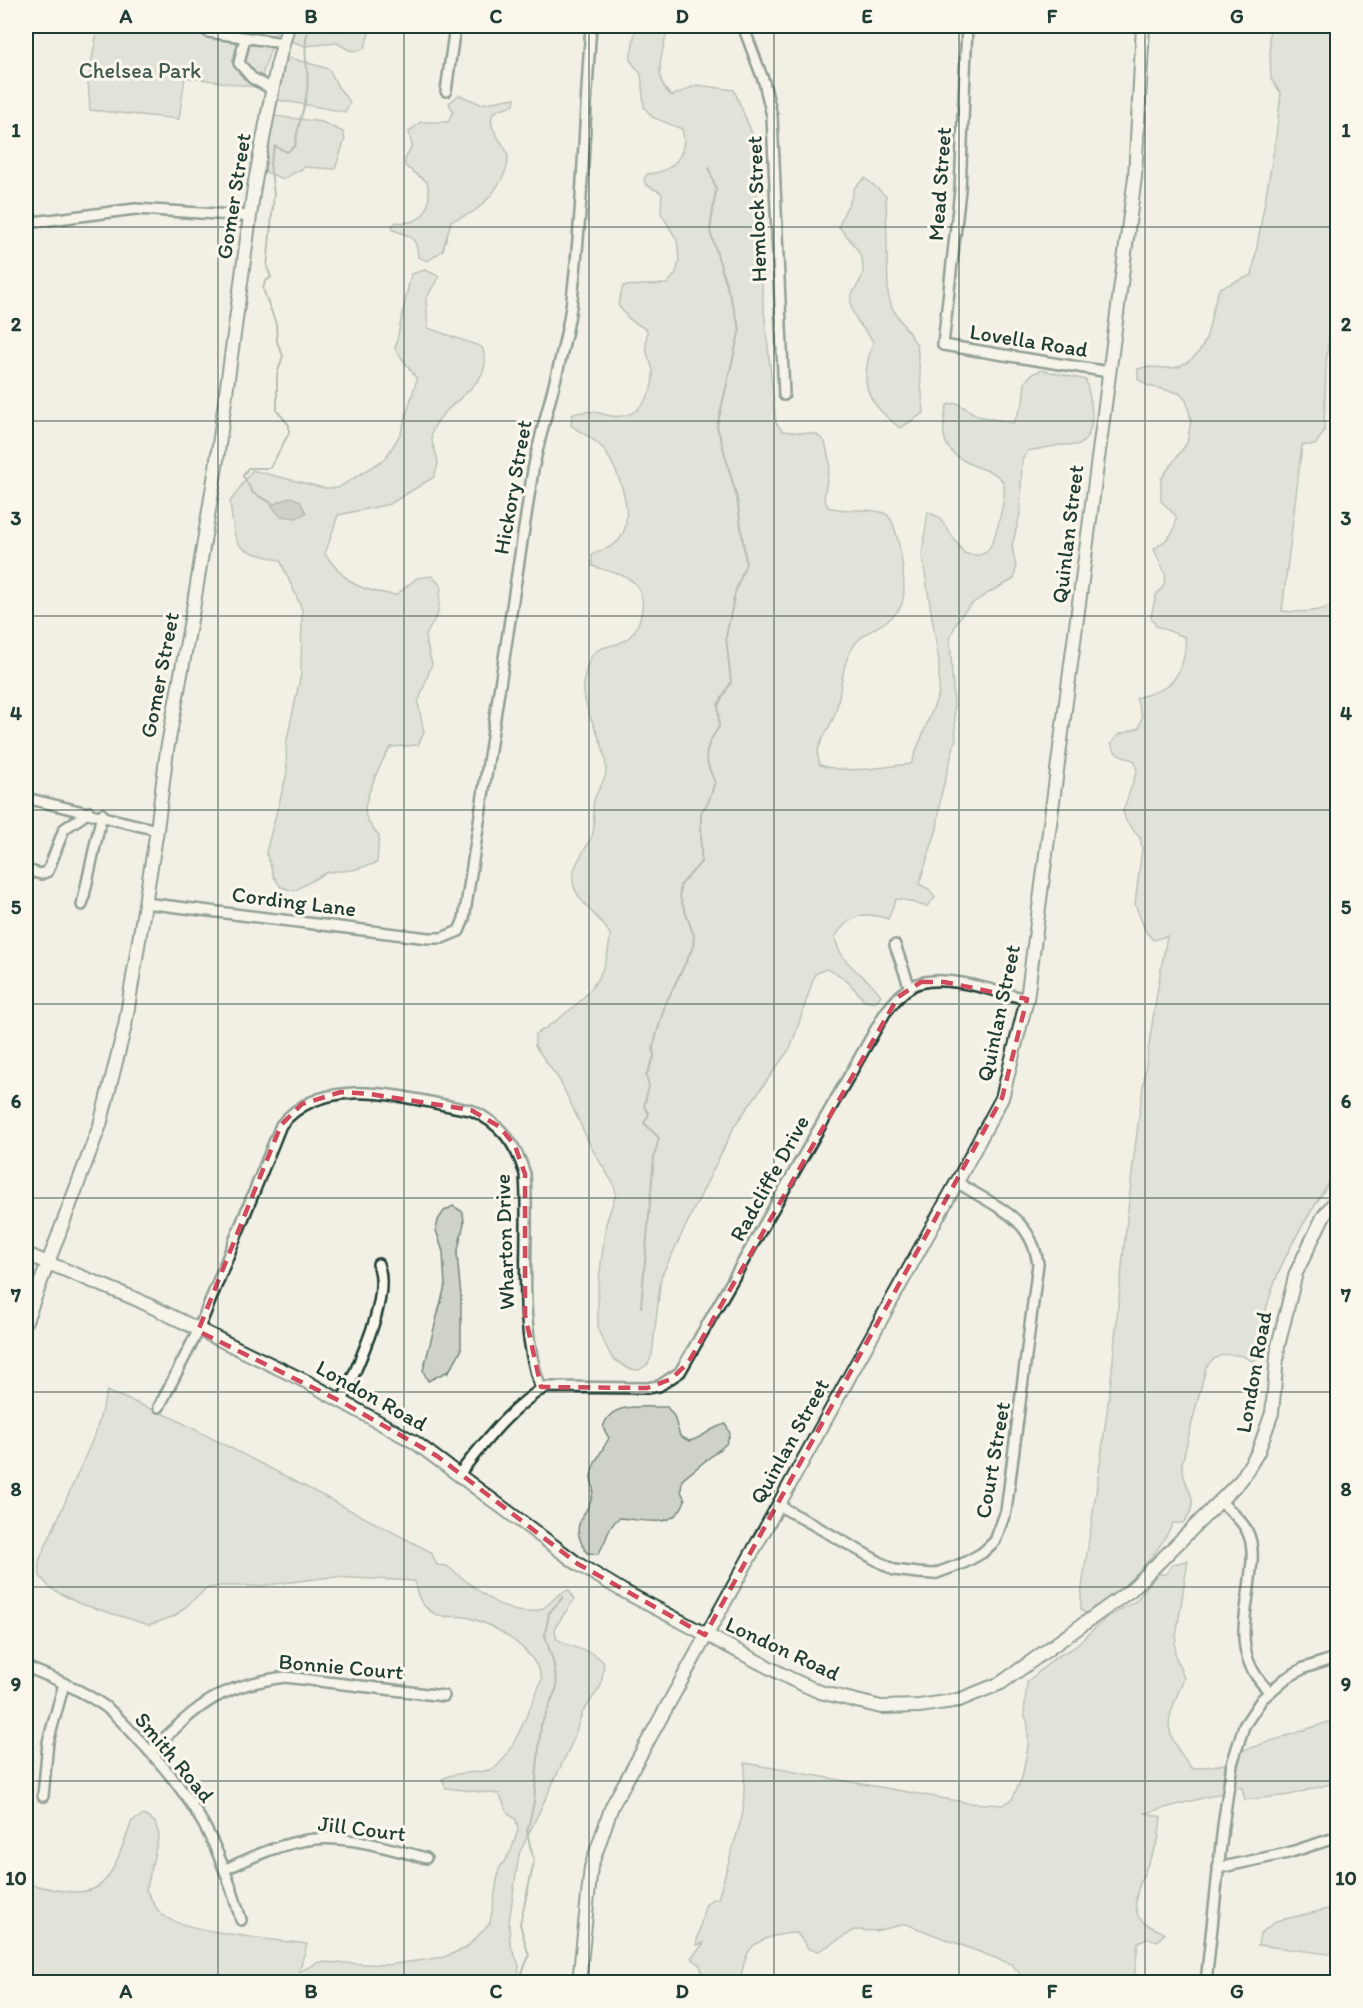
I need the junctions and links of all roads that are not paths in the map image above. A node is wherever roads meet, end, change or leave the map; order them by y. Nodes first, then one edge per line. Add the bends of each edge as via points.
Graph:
1 (288, 26) edge
2 (455, 26) edge
3 (591, 26) edge
4 (743, 26) edge
5 (968, 26) edge
6 (1143, 26) edge
7 (208, 32) dead end
8 (246, 38) junction
9 (283, 43) junction
10 (272, 89) junction
11 (446, 92) dead end
12 (250, 216) junction
13 (26, 223) edge
14 (943, 345) joint
15 (1109, 372) junction
16 (784, 395) dead end
17 (26, 798) edge
18 (89, 812) junction
19 (102, 814) junction
20 (157, 830) junction
21 (26, 870) edge
22 (145, 903) junction
23 (82, 905) dead end
24 (438, 938) joint
25 (895, 945) dead end
26 (910, 988) junction
27 (1027, 999) junction
28 (957, 1182) junction
29 (1338, 1197) edge
30 (26, 1254) edge
31 (47, 1262) junction
32 (378, 1264) dead end
33 (26, 1321) edge
34 (198, 1331) junction
35 (541, 1390) junction
36 (342, 1402) junction
37 (159, 1407) dead end
38 (459, 1474) junction
39 (1220, 1501) junction
40 (778, 1505) junction
41 (705, 1635) junction
42 (1338, 1657) edge
43 (26, 1667) edge
44 (64, 1684) junction
45 (1270, 1692) junction
46 (444, 1696) dead end
47 (150, 1752) junction
48 (43, 1796) dead end
49 (1338, 1837) edge
50 (426, 1858) dead end
51 (1218, 1868) junction
52 (226, 1869) junction
53 (241, 1920) dead end
54 (579, 1983) edge
55 (1206, 1983) edge

1 - 9 street, Gomer Street
2 - 11 street
3 - 24 street, Hickory Street via 571,307 526,510 464,919 456,934
4 - 16 street, Hemlock Street via 772,116
5 - 14 street, Mead Street via 960,190
6 - 15 street, Quinlan Street via 1135,177
7 - 8 street
8 - 9 street
8 - 10 street via 239,63 252,78
9 - 10 street, Gomer Street
10 - 12 street, Gomer Street
12 - 13 street via 135,209
12 - 20 street, Gomer Street via 216,467
14 - 15 street, Lovella Road
15 - 27 street, Quinlan Street
17 - 18 street
18 - 19 street
18 - 21 street via 64,829 48,871 41,874
19 - 20 street
19 - 23 street
20 - 22 street, Gomer Street
22 - 24 street, Cording Lane
22 - 31 street, Gomer Street via 125,1026 104,1112
25 - 26 street
26 - 27 street via 921,982 944,982
26 - 35 street, Radcliffe Drive via 885,1013 680,1372 659,1386 647,1388
27 - 28 street, Quinlan Street via 1002,1098
28 - 40 street, Quinlan Street
28 - 40 street, Court Street via 1021,1222 1036,1248 1038,1264 1006,1511 995,1541 964,1563 934,1574 894,1570
29 - 39 street, London Road via 1323,1217 1296,1273 1278,1346 1272,1413 1266,1434 1250,1469
30 - 31 street, London Road
31 - 33 street, Gomer Street
31 - 34 street, London Road via 136,1299
32 - 36 street via 383,1283 379,1304
34 - 35 street, Wharton Drive via 271,1144 290,1112 319,1096 341,1092 471,1110 488,1118 508,1136 525,1174 525,1315 530,1354
34 - 36 street, London Road
34 - 37 street, Wharton Drive
35 - 38 street via 490,1435
36 - 38 street, London Road via 416,1443
38 - 41 street, London Road via 578,1564
39 - 41 street, London Road via 1131,1590 1001,1683 959,1700 881,1707 846,1699 791,1679
39 - 45 street via 1236,1516 1250,1539 1252,1559 1243,1647 1256,1678
40 - 41 street, Quinlan Street
41 - 54 street, Quinlan Street via 603,1826 591,1867
42 - 45 street via 1304,1668
43 - 44 street, Smith Road
44 - 47 street, Smith Road via 104,1706
44 - 48 street via 48,1742
45 - 51 street via 1244,1726 1235,1750
46 - 47 street, Bonnie Court via 285,1677 261,1680 240,1684 208,1701
47 - 52 street, Smith Road via 184,1792
49 - 51 street
50 - 52 street, Jill Court via 380,1846 316,1839 280,1847
51 - 55 street
52 - 53 street, Smith Road

